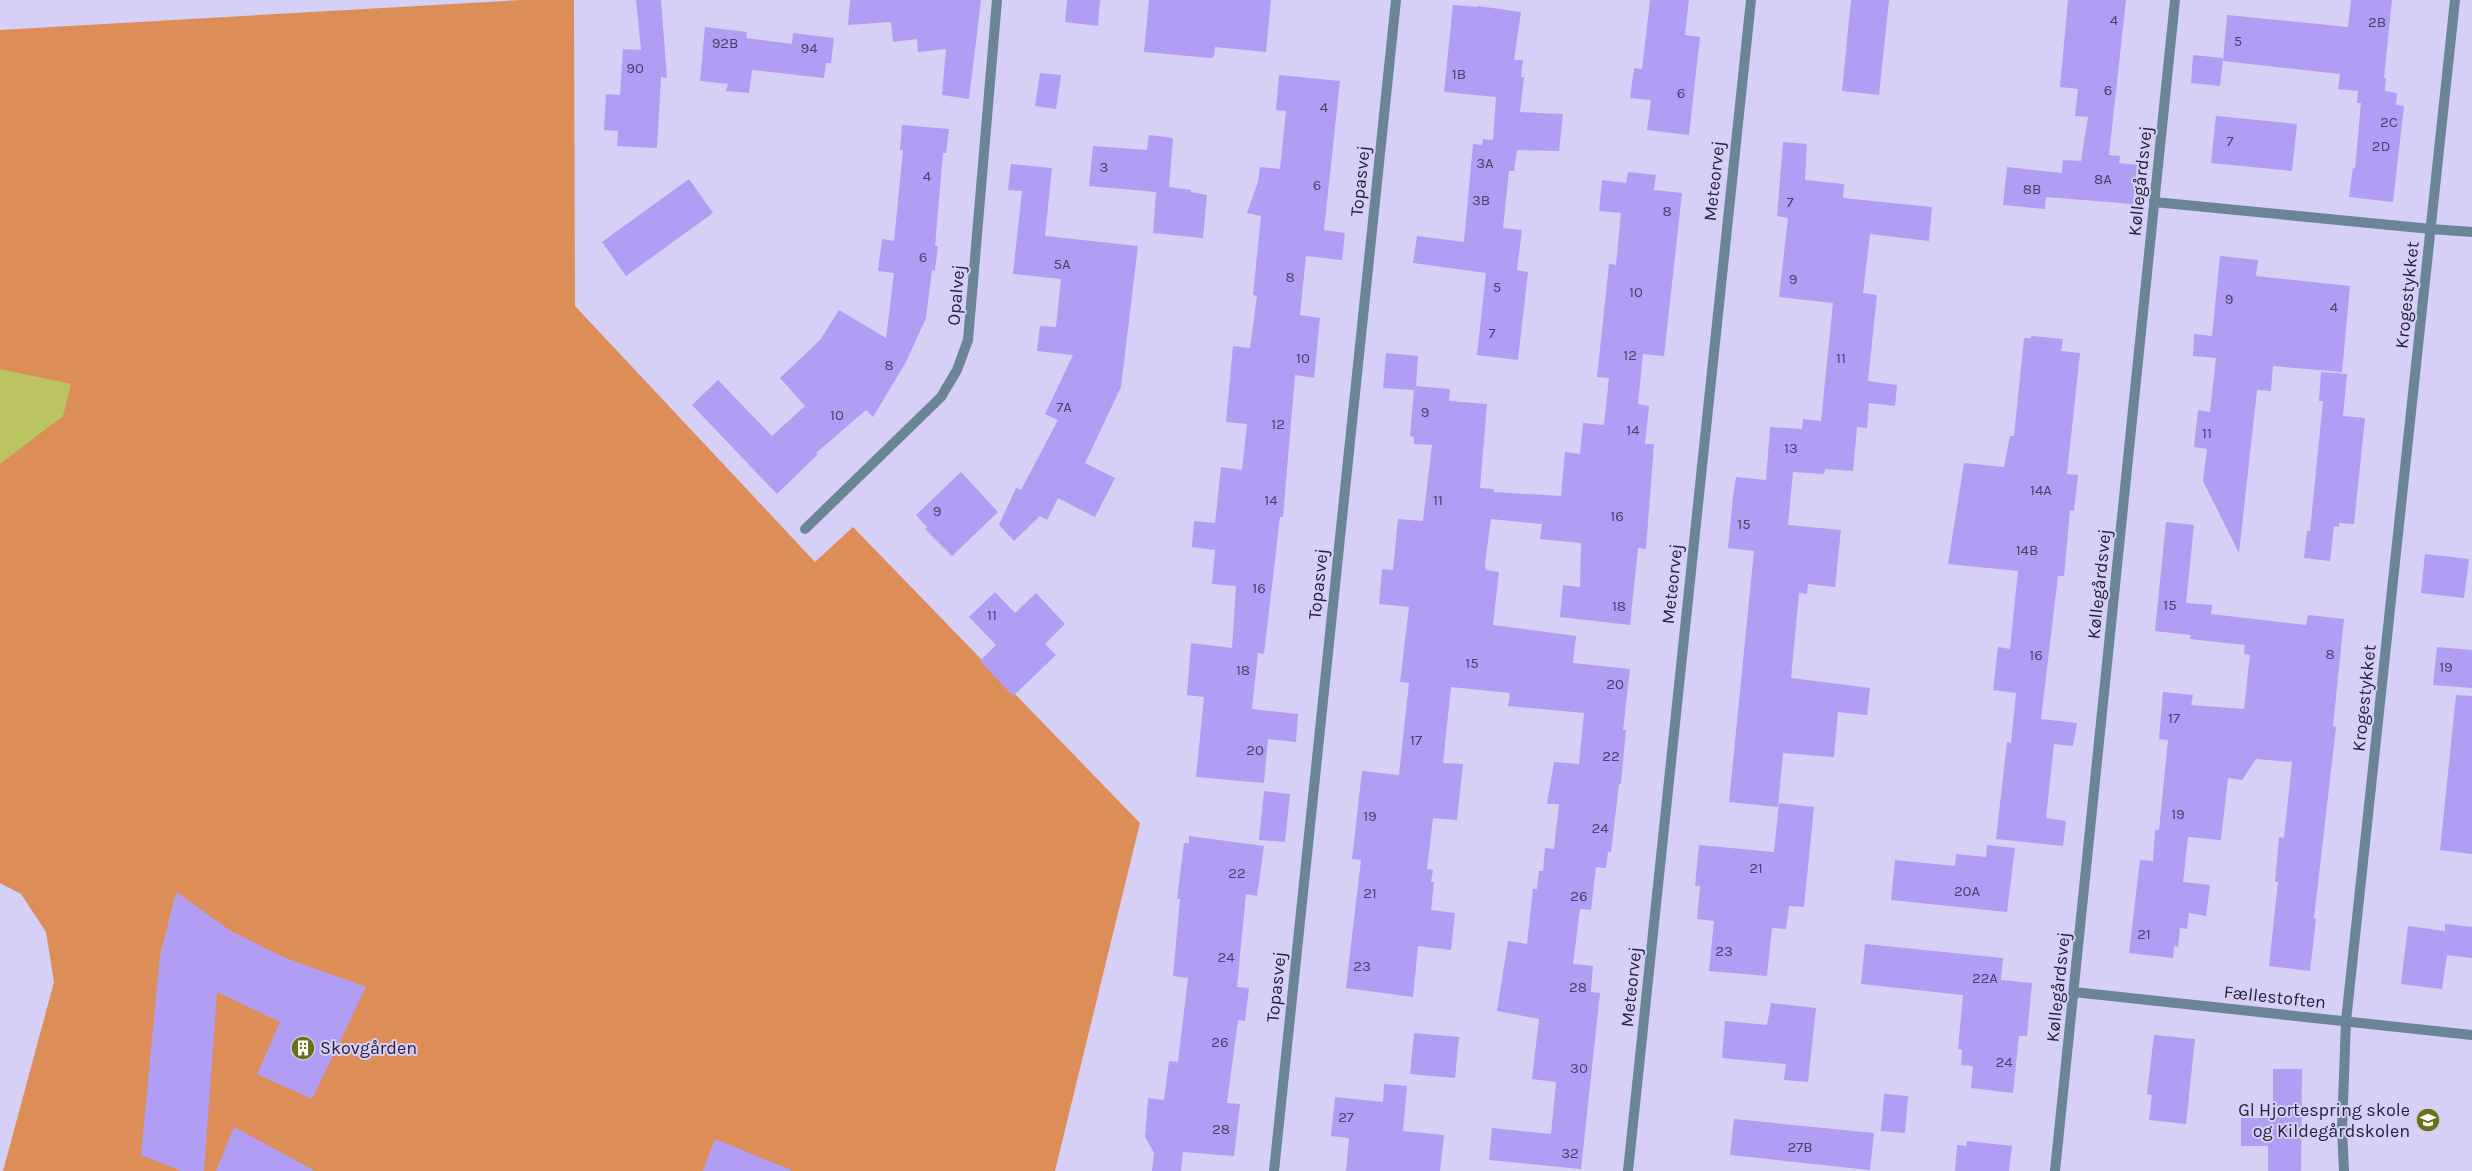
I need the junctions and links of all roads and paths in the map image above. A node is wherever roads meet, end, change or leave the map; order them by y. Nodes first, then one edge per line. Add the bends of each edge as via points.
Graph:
1 (997, 0) edge
2 (1396, 0) edge
3 (1751, 0) edge
4 (2175, 0) edge
5 (2455, 0) edge
6 (2154, 202) junction
7 (2431, 229) junction
8 (2472, 232) edge
9 (805, 529) dead end
10 (2074, 992) junction
11 (2346, 1021) junction
12 (2472, 1035) edge
13 (1274, 1171) edge
14 (1628, 1171) edge
15 (2056, 1171) edge
16 (2344, 1171) edge

1 - 9 street, Opalvej via 968,340 957,370 941,397
2 - 13 street, Topasvej
3 - 14 street, Meteorvej
4 - 6 street, Køllegårdsvej
5 - 7 street, Krogestykket
6 - 7 street
6 - 10 street, Køllegårdsvej
7 - 8 street, Krogestykket
7 - 11 street, Krogestykket
10 - 11 street, Fællestoften
10 - 15 street, Køllegårdsvej
11 - 12 street, Fællestoften
11 - 16 street, Krogestykket via 2342,1130

